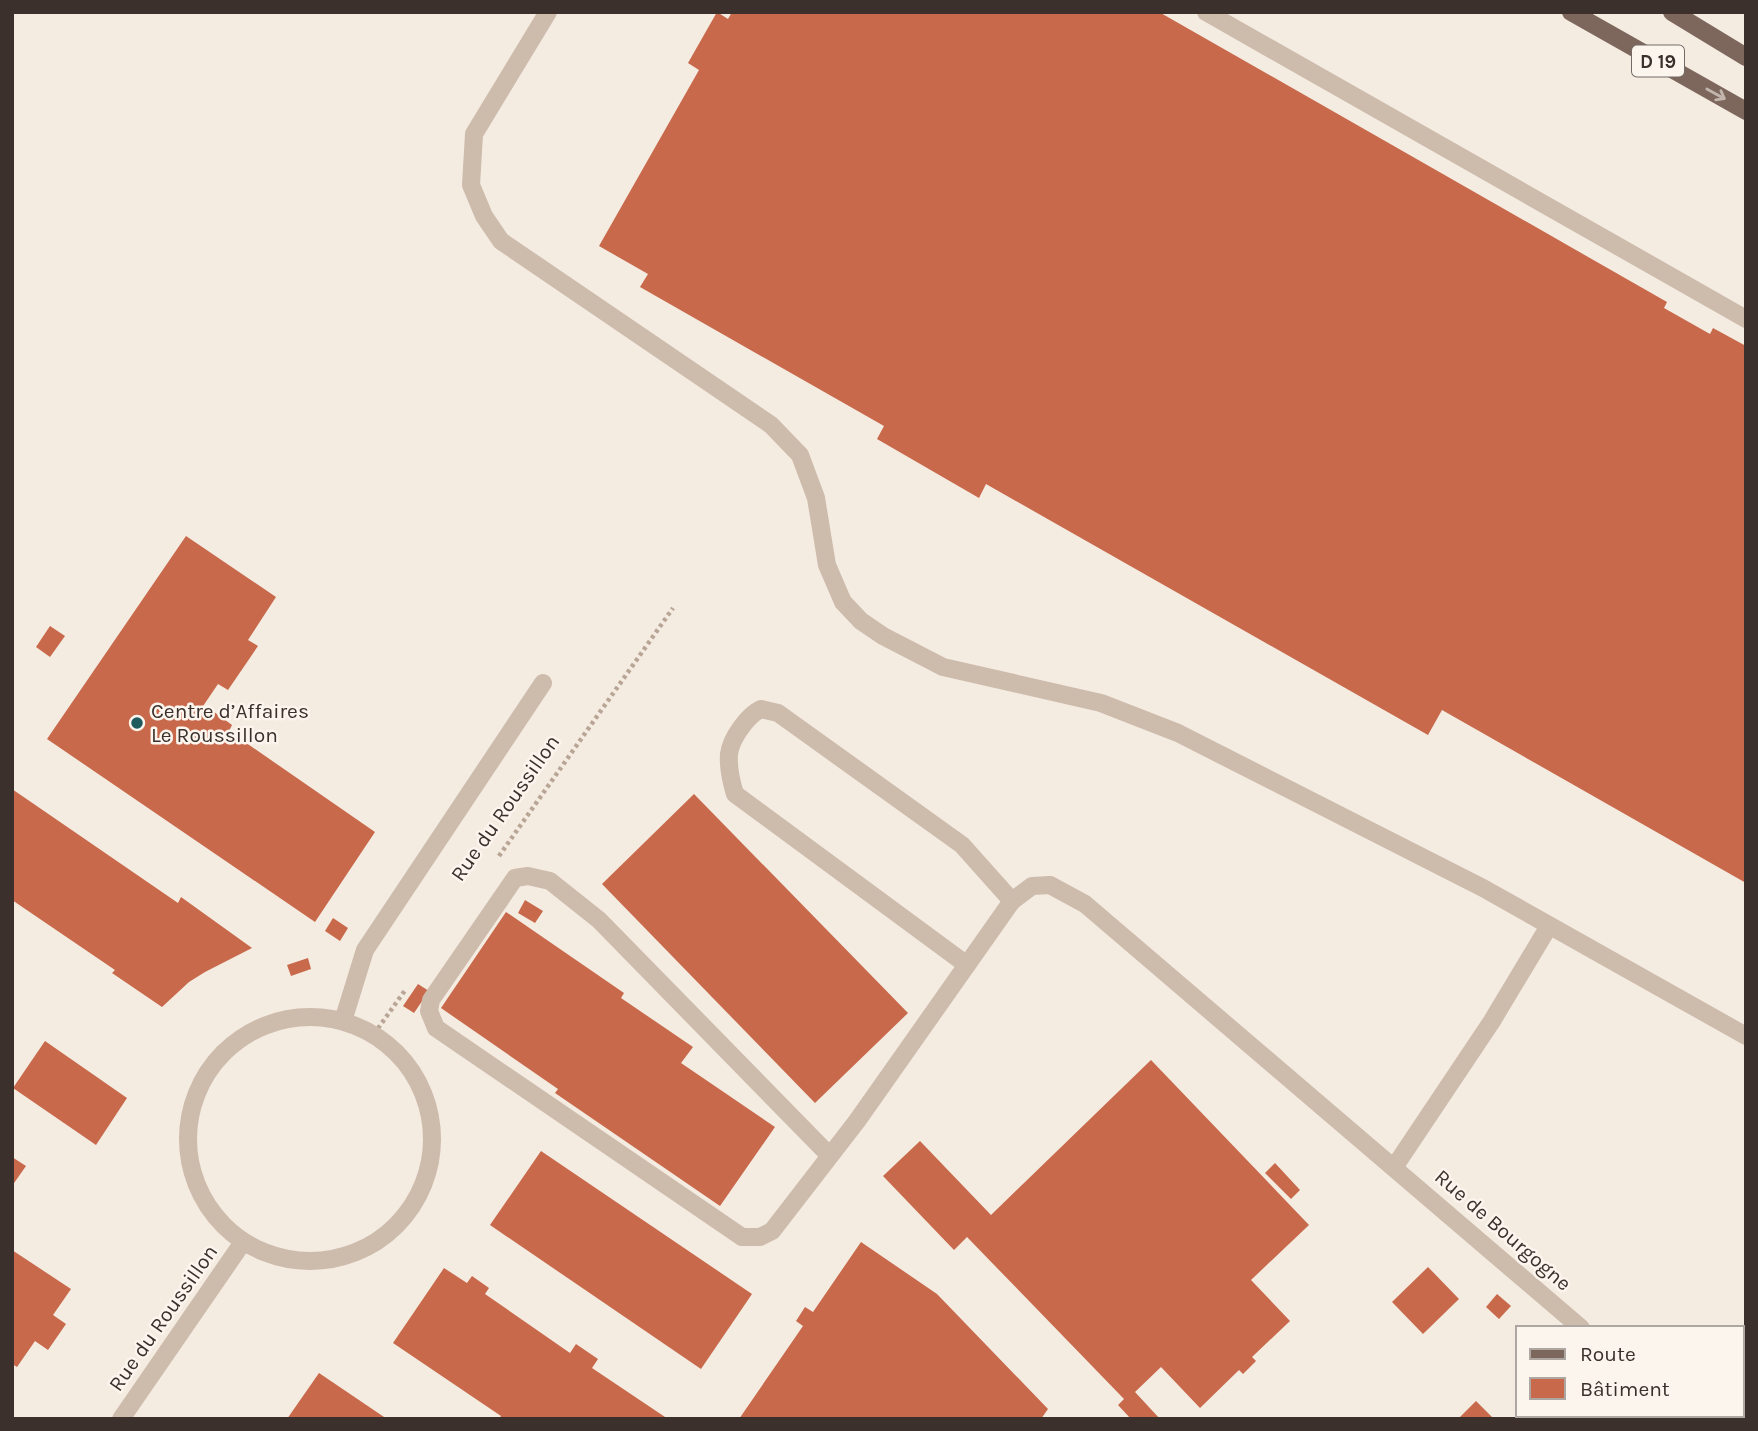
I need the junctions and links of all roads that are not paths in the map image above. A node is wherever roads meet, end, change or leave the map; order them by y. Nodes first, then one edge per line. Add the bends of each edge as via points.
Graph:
1 (548, 12) edge
2 (1206, 12) edge
3 (1571, 12) edge
4 (1672, 12) edge
5 (1746, 57) edge
6 (1746, 111) edge
7 (1746, 319) edge
8 (543, 683) dead end
9 (1012, 901) junction
10 (1549, 926) junction
11 (967, 965) junction
12 (343, 1021) junction
13 (1746, 1036) edge
14 (830, 1156) junction
15 (1395, 1166) junction
16 (243, 1242) junction
17 (1579, 1326) edge
18 (121, 1419) edge

1 - 10 street via 474,134 471,185 484,216 501,241 771,425 800,455 816,498 827,565 843,601 861,621 943,667 1101,703 1178,733
2 - 7 street
3 -> 6 main road, D 19
4 - 5 main road, D 19
8 - 12 street via 365,950
9 - 11 street
9 - 11 street via 962,845 778,713 761,709 749,715 729,751 734,794
9 - 15 street, Rue de Bourgogne via 1032,886 1050,885 1085,904
10 - 13 street
10 - 15 street
11 - 14 street
12 - 16 street, Rue du Roussillon via 301,1017 252,1030 210,1068 189,1113 188,1158 203,1202
12 - 16 street, Rue du Roussillon via 374,1034 404,1060 423,1092 432,1128 428,1171 408,1212 375,1243 334,1260 280,1259
14 - 14 street via 599,920 550,881 515,878 431,1000 429,1011 436,1028 743,1237 772,1231
15 - 17 street, Rue de Bourgogne
16 - 18 street, Rue du Roussillon

